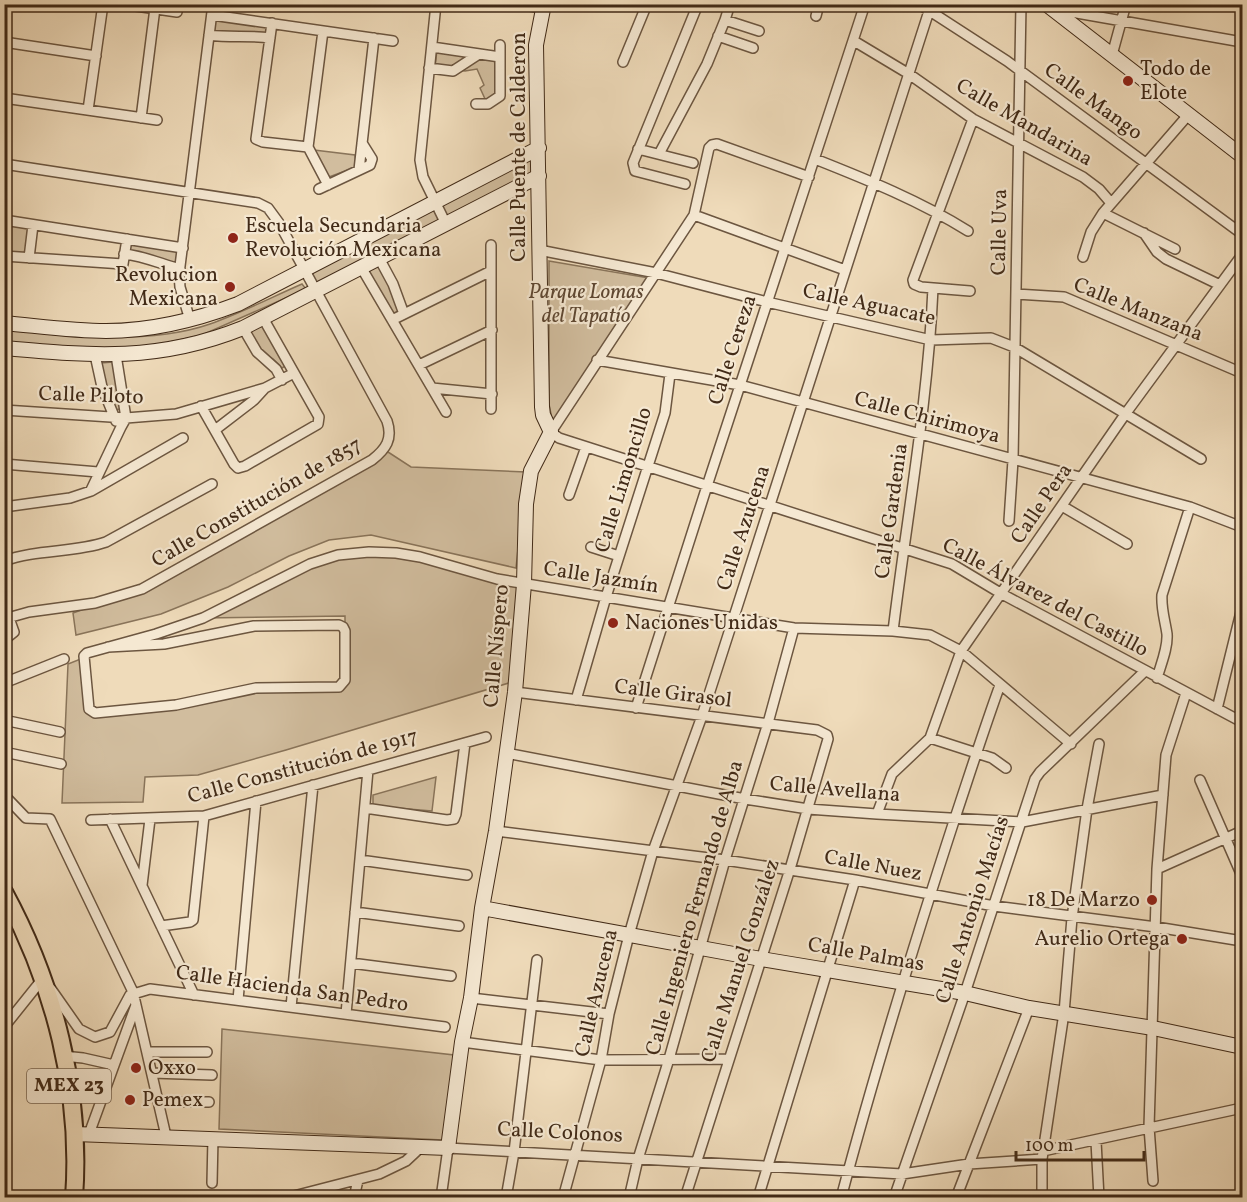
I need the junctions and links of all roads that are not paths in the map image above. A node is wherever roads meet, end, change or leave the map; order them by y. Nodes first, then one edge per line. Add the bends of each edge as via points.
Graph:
1 (103, 4) edge
2 (122, 4) edge
3 (436, 4) edge
4 (517, 4) edge
5 (646, 4) edge
6 (699, 4) edge
7 (730, 4) edge
8 (819, 4) edge
9 (866, 4) edge
10 (919, 4) edge
11 (1021, 4) edge
12 (1126, 4) edge
13 (543, 6) edge
14 (1049, 7) edge
15 (155, 8) junction
16 (213, 10) edge
17 (929, 11) junction
18 (177, 12) dead end
19 (816, 16) dead end
20 (724, 20) junction
21 (1121, 21) junction
22 (272, 23) junction
23 (323, 31) junction
24 (759, 31) dead end
25 (209, 35) junction
26 (718, 36) junction
27 (270, 38) junction
28 (374, 38) junction
29 (393, 41) dead end
30 (854, 41) junction
31 (4, 42) edge
32 (1242, 42) edge
33 (500, 45) dead end
34 (432, 47) junction
35 (753, 48) dead end
36 (479, 54) junction
37 (1112, 55) junction
38 (96, 56) junction
39 (500, 57) junction
40 (622, 62) dead end
41 (429, 68) junction
42 (1020, 71) junction
43 (909, 74) junction
44 (4, 98) edge
45 (476, 104) dead end
46 (88, 110) junction
47 (1189, 114) junction
48 (141, 118) junction
49 (973, 119) junction
50 (157, 120) dead end
51 (1020, 144) junction
52 (308, 147) junction
53 (539, 148) junction
54 (638, 149) junction
55 (659, 154) junction
56 (1242, 156) edge
57 (815, 159) junction
58 (693, 163) dead end
59 (4, 164) edge
60 (1147, 164) junction
61 (539, 176) junction
62 (809, 177) junction
63 (873, 182) junction
64 (685, 184) dead end
65 (190, 192) junction
66 (435, 202) junction
67 (1111, 203) junction
68 (938, 213) junction
69 (1103, 213) junction
70 (694, 216) junction
71 (4, 220) edge
72 (446, 224) junction
73 (33, 225) junction
74 (968, 231) dead end
75 (1144, 233) junction
76 (1242, 234) edge
77 (127, 239) junction
78 (491, 245) dead end
79 (183, 248) junction
80 (539, 249) junction
81 (785, 249) junction
82 (1176, 249) dead end
83 (124, 255) junction
84 (1242, 255) edge
85 (4, 256) edge
86 (1083, 257) dead end
87 (29, 258) junction
88 (380, 258) junction
89 (361, 267) junction
90 (180, 269) junction
91 (305, 270) junction
92 (845, 270) junction
93 (491, 271) junction
94 (656, 273) junction
95 (1221, 285) junction
96 (933, 288) junction
97 (316, 291) junction
98 (970, 291) dead end
99 (1016, 294) junction
100 (767, 302) junction
101 (404, 314) junction
102 (831, 315) junction
103 (263, 318) junction
104 (190, 320) junction
105 (392, 320) junction
106 (4, 323) edge
107 (243, 328) junction
108 (492, 330) junction
109 (931, 340) junction
110 (1175, 345) junction
111 (1014, 347) junction
112 (4, 348) edge
113 (95, 355) junction
114 (116, 355) junction
115 (597, 360) junction
116 (419, 365) junction
117 (294, 373) junction
118 (1242, 373) edge
119 (670, 374) junction
120 (282, 380) junction
121 (740, 385) junction
122 (265, 388) junction
123 (432, 388) junction
124 (492, 394) junction
125 (804, 403) junction
126 (201, 406) junction
127 (491, 409) dead end
128 (4, 410) edge
129 (446, 412) dead end
130 (1126, 414) junction
131 (113, 417) junction
132 (126, 418) junction
133 (121, 427) junction
134 (215, 430) junction
135 (550, 432) junction
136 (921, 435) junction
137 (183, 438) dead end
138 (586, 447) junction
139 (1201, 459) dead end
140 (1013, 460) junction
141 (4, 464) edge
142 (648, 467) junction
143 (99, 472) junction
144 (1081, 478) junction
145 (212, 484) dead end
146 (707, 486) junction
147 (91, 491) junction
148 (569, 495) dead end
149 (769, 506) junction
150 (1062, 506) junction
151 (4, 507) edge
152 (1190, 507) junction
153 (1009, 521) dead end
154 (1242, 527) edge
155 (1127, 544) dead end
156 (591, 547) dead end
157 (903, 548) junction
158 (619, 556) junction
159 (4, 561) edge
160 (524, 584) junction
161 (1002, 594) junction
162 (606, 597) junction
163 (668, 607) junction
164 (1242, 608) edge
165 (733, 618) junction
166 (7, 619) edge
167 (794, 628) junction
168 (893, 631) junction
169 (4, 640) edge
170 (108, 647) junction
171 (1238, 647) edge
172 (961, 651) junction
173 (64, 659) dead end
174 (1145, 672) junction
175 (1157, 678) junction
176 (4, 683) edge
177 (1000, 685) junction
178 (515, 692) junction
179 (1186, 693) junction
180 (576, 700) junction
181 (636, 708) junction
182 (1217, 709) junction
183 (702, 716) junction
184 (4, 720) edge
185 (1242, 722) edge
186 (768, 723) junction
187 (60, 732) dead end
188 (826, 735) joint
189 (486, 737) dead end
190 (930, 738) junction
191 (465, 743) junction
192 (1071, 744) junction
193 (1099, 744) dead end
194 (4, 752) edge
195 (506, 753) junction
196 (975, 753) junction
197 (61, 764) dead end
198 (1006, 768) dead end
199 (368, 770) junction
200 (1200, 780) dead end
201 (313, 785) junction
202 (678, 786) junction
203 (4, 795) edge
204 (1163, 795) junction
205 (745, 799) junction
206 (256, 801) junction
207 (365, 808) junction
208 (808, 809) junction
209 (1087, 809) junction
210 (877, 814) junction
211 (204, 816) junction
212 (955, 817) junction
213 (110, 819) junction
214 (150, 819) junction
215 (91, 820) dead end
216 (1022, 822) junction
217 (496, 831) junction
218 (1242, 831) edge
219 (1224, 838) junction
220 (653, 851) junction
221 (360, 860) junction
222 (725, 860) junction
223 (790, 869) junction
224 (1157, 869) junction
225 (467, 875) dead end
226 (1242, 876) edge
227 (855, 880) junction
228 (142, 885) junction
229 (4, 892) edge
230 (929, 894) junction
231 (994, 906) junction
232 (482, 908) junction
233 (355, 912) junction
234 (1072, 918) junction
235 (161, 926) junction
236 (459, 926) dead end
237 (1156, 927) junction
238 (629, 935) junction
239 (1242, 941) edge
240 (701, 947) junction
241 (761, 959) junction
242 (537, 960) dead end
243 (351, 963) junction
244 (827, 969) junction
245 (451, 976) dead end
246 (43, 977) junction
247 (902, 982) junction
248 (134, 992) junction
249 (965, 993) junction
250 (194, 995) junction
251 (471, 998) junction
252 (238, 1000) junction
253 (136, 1005) junction
254 (532, 1005) junction
255 (291, 1007) junction
256 (1029, 1008) junction
257 (1064, 1013) junction
258 (346, 1014) junction
259 (609, 1014) junction
260 (4, 1027) edge
261 (445, 1027) dead end
262 (1153, 1028) junction
263 (462, 1042) junction
264 (1242, 1047) edge
265 (527, 1050) junction
266 (147, 1052) junction
267 (207, 1052) dead end
268 (63, 1056) junction
269 (669, 1059) junction
270 (729, 1059) junction
271 (601, 1060) junction
272 (114, 1065) junction
273 (152, 1073) junction
274 (212, 1075) dead end
275 (158, 1102) junction
276 (209, 1102) dead end
277 (1242, 1108) edge
278 (1149, 1127) junction
279 (82, 1134) junction
280 (166, 1136) junction
281 (213, 1138) junction
282 (1096, 1141) junction
283 (421, 1147) junction
284 (448, 1148) junction
285 (514, 1152) junction
286 (1043, 1155) junction
287 (574, 1156) junction
288 (638, 1159) junction
289 (695, 1163) junction
290 (969, 1164) junction
291 (768, 1167) junction
292 (848, 1171) junction
293 (902, 1174) junction
294 (358, 1180) junction
295 (1153, 1181) dead end
296 (212, 1183) dead end
297 (74, 1197) edge
298 (286, 1197) edge
299 (354, 1197) edge
300 (441, 1197) edge
301 (506, 1197) edge
302 (563, 1197) edge
303 (629, 1197) edge
304 (685, 1197) edge
305 (758, 1197) edge
306 (841, 1197) edge
307 (894, 1197) edge
308 (956, 1197) edge
309 (1042, 1197) edge
310 (1099, 1197) edge

1 - 38 street
2 - 15 street
3 - 34 street
4 - 13 street
5 - 40 street
6 - 54 street
7 - 20 street
8 - 19 street
9 - 30 street, Calle Cereza
10 - 17 street, Calle Mango
11 - 42 street, Calle Uva
12 - 21 street
13 - 53 street, Calle Puente de Calderon via 536,45
14 - 21 street
14 - 37 street
15 - 18 street
15 - 48 street
16 - 22 street
16 - 25 street
17 - 42 street, Calle Mango
17 - 43 street, Calle Azucena
20 - 24 street
20 - 26 street
21 - 32 street
21 - 37 street
22 - 23 street
22 - 27 street
23 - 28 street
23 - 52 street
25 - 27 street
25 - 65 street
26 - 35 street
26 - 55 street
27 - 52 street via 256,139
28 - 29 street
28 - 52 street via 359,170 323,187
30 - 43 street, Calle Mandarina
30 - 57 street, Calle Cereza
31 - 38 street
33 - 39 street
34 - 36 street
34 - 41 street
36 - 39 street
36 - 41 street via 453,70
37 - 47 street
38 - 46 street
39 - 45 street via 500,96 488,104
41 - 66 street via 420,160
42 - 51 street, Calle Uva
42 - 60 street, Calle Mango
43 - 49 street, Calle Mandarina
43 - 63 street, Calle Azucena
44 - 46 street
46 - 48 street
47 - 56 street
47 - 60 street
48 - 50 street
49 - 51 street, Calle Mandarina
49 - 68 street
51 - 67 street, Calle Mandarina via 1083,177
51 - 99 street, Calle Uva
53 - 61 street, Calle Puente de Calderon
53 - 66 street
54 - 55 street
54 - 64 street via 633,163 635,171
55 - 58 street
57 - 62 street, Calle Cereza
57 - 63 street
59 - 65 street, Calle Constitución de 1857
60 - 67 street
60 - 76 street, Calle Mango
61 - 72 street
61 - 80 street, Calle Puente de Calderon
62 - 70 street, Calle Níspero via 712,145
62 - 81 street, Calle Cereza
63 - 68 street
63 - 92 street, Calle Azucena
65 - 79 street
65 - 91 street, Calle Constitución de 1857 via 268,208
66 - 72 street
66 - 91 street
67 - 69 street
68 - 74 street
68 - 96 street via 914,277 914,284
69 - 75 street
69 - 86 street via 1091,232
70 - 81 street
70 - 94 street, Calle Níspero
71 - 73 street
72 - 88 street
73 - 77 street
73 - 87 street
75 - 82 street
75 - 95 street via 1166,259
77 - 79 street
77 - 83 street
78 - 93 street
79 - 90 street
80 - 94 street, Calle Aguacate
80 - 135 street, Calle Puente de Calderon via 542,407
81 - 92 street
81 - 100 street, Calle Cereza
83 - 87 street via 123,264
83 - 90 street via 144,256 157,264
84 - 95 street, Calle Pera
85 - 87 street
88 - 89 street
88 - 101 street
89 - 97 street
89 - 105 street
90 - 104 street via 180,287
91 - 97 street, Calle Constitución de 1857
91 - 104 street via 238,304
92 - 102 street, Calle Azucena
93 - 101 street
93 - 108 street
94 - 100 street, Calle Aguacate
94 - 115 street, Calle Níspero
95 - 110 street, Calle Pera
96 - 98 street
96 - 109 street, Calle Gardenia
97 - 103 street
97 - 166 street, Calle Constitución de 1857 via 387,421 390,439 382,453 142,588 95,603
99 - 110 street, Calle Manzana via 1064,297
99 - 111 street, Calle Uva
100 - 102 street, Calle Aguacate
100 - 121 street, Calle Cereza
101 - 105 street
102 - 109 street, Calle Aguacate
102 - 125 street, Calle Azucena
103 - 107 street
103 - 117 street
104 - 106 street via 109,331
105 - 116 street
107 - 114 street via 211,341
107 - 120 street via 257,352
108 - 116 street
108 - 124 street
109 - 111 street, Calle Aguacate via 991,338
109 - 136 street, Calle Gardenia
110 - 118 street, Calle Manzana
110 - 130 street, Calle Pera
111 - 130 street, Calle Aguacate
111 - 140 street, Calle Uva
112 - 113 street
113 - 114 street
113 - 131 street
114 - 132 street
115 - 119 street, Calle Chirimoya
115 - 135 street, Calle Níspero
116 - 123 street
117 - 120 street
117 - 134 street via 319,417 316,425 238,468
119 - 121 street, Calle Chirimoya
119 - 142 street, Calle Limoncillo via 665,414
120 - 122 street
121 - 125 street, Calle Chirimoya
121 - 146 street, Calle Cereza
122 - 126 street, Calle Piloto
122 - 134 street
123 - 124 street
123 - 129 street
124 - 127 street
125 - 136 street, Calle Chirimoya
125 - 149 street, Calle Azucena
126 - 132 street, Calle Piloto via 176,414
126 - 134 street
128 - 131 street, Calle Piloto
130 - 139 street, Calle Aguacate
130 - 144 street, Calle Pera
131 - 132 street, Calle Piloto
131 - 133 street
132 - 133 street
133 - 143 street
135 - 138 street, Calle Álvarez del Castillo
135 - 160 street, Calle Níspero via 531,471
136 - 140 street, Calle Chirimoya
136 - 157 street, Calle Gardenia
137 - 147 street
138 - 142 street, Calle Álvarez del Castillo
138 - 148 street
140 - 144 street, Calle Chirimoya
140 - 153 street, Calle Uva
141 - 143 street
142 - 146 street, Calle Álvarez del Castillo
142 - 158 street, Calle Limoncillo
143 - 147 street
144 - 150 street, Calle Pera
144 - 152 street, Calle Chirimoya
145 - 159 street via 106,542
146 - 149 street, Calle Álvarez del Castillo
146 - 163 street, Calle Cereza
147 - 151 street via 70,498
149 - 157 street, Calle Álvarez del Castillo
149 - 165 street, Calle Azucena
150 - 155 street
150 - 161 street, Calle Pera
152 - 154 street, Calle Chirimoya
152 - 175 street via 1162,595 1167,636
156 - 158 street
157 - 161 street, Calle Álvarez del Castillo via 952,564
157 - 168 street, Calle Gardenia
158 - 162 street, Calle Limoncillo
160 - 162 street, Calle Jazmín
160 - 170 street, Calle Jazmín via 396,553 338,555 310,564 203,618
160 - 178 street, Calle Níspero
161 - 172 street, Calle Pera
161 - 174 street, Calle Álvarez del Castillo
162 - 163 street, Calle Jazmín
162 - 180 street, Calle Limoncillo
163 - 165 street, Calle Jazmín
163 - 181 street, Calle Cereza
164 - 171 street
165 - 167 street, Calle Jazmín
165 - 183 street, Calle Azucena
166 - 169 street via 14,632
167 - 168 street, Calle Jazmín
167 - 186 street, Calle Ingeniero Fernando de Alba
168 - 172 street, Calle Jazmín via 930,635
170 - 170 street, Calle Jazmín via 84,656 92,713 176,705 256,687 336,687 345,680 345,631 339,625 254,626 164,644
171 - 182 street
172 - 177 street, Calle Jazmín
172 - 190 street, Calle Pera
173 - 176 street
174 - 175 street, Calle Álvarez del Castillo
174 - 192 street, Calle Antonio Macías
175 - 179 street, Calle Álvarez del Castillo
177 - 192 street, Calle Jazmín
177 - 196 street
178 - 180 street, Calle Girasol
178 - 195 street, Calle Níspero
179 - 182 street, Calle Álvarez del Castillo
179 - 204 street via 1166,755
180 - 181 street, Calle Girasol
181 - 183 street, Calle Girasol
182 - 185 street, Calle Álvarez del Castillo
183 - 186 street, Calle Girasol
183 - 202 street, Calle Azucena
184 - 187 street
186 - 188 street, Calle Girasol via 817,730
186 - 205 street, Calle Ingeniero Fernando de Alba
188 - 208 street, Calle Manuel González via 828,744
189 - 191 street, Calle Constitución de 1917
190 - 196 street
190 - 210 street, Calle Pera via 892,774
191 - 199 street, Calle Constitución de 1917
191 - 207 street via 454,819
192 - 216 street, Calle Antonio Macías via 1035,779
193 - 209 street
194 - 197 street
195 - 202 street, Calle Avellana
195 - 217 street, Calle Níspero
196 - 198 street
196 - 212 street
199 - 201 street, Calle Constitución de 1917
199 - 207 street
200 - 219 street
201 - 206 street, Calle Constitución de 1917
201 - 255 street
202 - 205 street, Calle Avellana
202 - 220 street, Calle Azucena
203 - 248 street via 26,818 50,819
204 - 209 street, Calle Avellana
204 - 224 street
205 - 208 street, Calle Avellana
205 - 222 street, Calle Ingeniero Fernando de Alba
206 - 211 street, Calle Constitución de 1917
206 - 252 street
207 - 221 street
208 - 210 street, Calle Avellana
208 - 223 street, Calle Manuel González
209 - 216 street, Calle Avellana
209 - 234 street
210 - 212 street, Calle Avellana
211 - 214 street, Calle Constitución de 1917
211 - 235 street via 194,920
212 - 216 street, Calle Avellana
212 - 230 street
213 - 214 street, Calle Constitución de 1917
213 - 215 street, Calle Constitución de 1917
213 - 228 street
214 - 228 street
216 - 231 street, Calle Antonio Macías
217 - 220 street, Calle Nuez
217 - 232 street, Calle Níspero
218 - 219 street
219 - 224 street
219 - 226 street
220 - 222 street, Calle Nuez
220 - 238 street, Calle Azucena
221 - 225 street
221 - 233 street
222 - 223 street, Calle Nuez
222 - 240 street, Calle Ingeniero Fernando de Alba
223 - 227 street, Calle Nuez
223 - 241 street, Calle Manuel González
224 - 237 street
227 - 230 street, Calle Nuez
227 - 244 street
228 - 235 street
229 - 246 highway, MEX 23
230 - 231 street, Calle Nuez
230 - 247 street
231 - 234 street, Calle Nuez
231 - 249 street, Calle Antonio Macías
232 - 238 street, Calle Palmas
232 - 251 street, Calle Níspero
233 - 236 street
233 - 243 street
234 - 237 street, Calle Nuez
234 - 257 street
235 - 250 street
237 - 239 street, Calle Nuez
237 - 262 street
238 - 240 street, Calle Palmas
238 - 259 street, Calle Azucena
240 - 241 street, Calle Palmas
240 - 269 street, Calle Ingeniero Fernando de Alba
241 - 244 street, Calle Palmas
241 - 270 street, Calle Manuel González
242 - 254 street
243 - 245 street
243 - 258 street
244 - 247 street, Calle Palmas
244 - 291 street
246 - 248 street via 79,1029 91,1036 110,1032 126,998
246 - 260 street
246 - 268 highway, MEX 23
247 - 249 street, Calle Palmas
247 - 292 street
248 - 250 street, Calle Hacienda San Pedro via 158,989
248 - 253 street
249 - 256 street, Calle Palmas
249 - 293 street, Calle Antonio Macías
250 - 252 street, Calle Hacienda San Pedro
251 - 254 street
251 - 263 street, Calle Níspero
252 - 255 street, Calle Hacienda San Pedro
253 - 266 street
253 - 272 street
254 - 259 street
254 - 265 street
255 - 258 street, Calle Hacienda San Pedro
256 - 257 street, Calle Palmas
256 - 290 street
257 - 262 street, Calle Palmas
257 - 286 street
258 - 261 street, Calle Hacienda San Pedro
259 - 271 street, Calle Azucena
262 - 264 street, Calle Palmas
262 - 278 street
263 - 265 street
263 - 284 street, Calle Níspero
265 - 271 street
265 - 285 street
266 - 267 street
266 - 273 street
268 - 272 street
268 - 279 highway, MEX 23
269 - 270 street
269 - 271 street
269 - 288 street, Calle Ingeniero Fernando de Alba
270 - 289 street, Calle Manuel González
271 - 287 street, Calle Azucena
272 - 279 street
273 - 274 street
273 - 275 street
275 - 276 street
275 - 280 street
277 - 278 street, Calle Colonos
278 - 282 street, Calle Colonos
278 - 295 street
279 - 280 street, Calle Colonos
279 - 297 highway, MEX 23
280 - 281 street, Calle Colonos
281 - 283 street, Calle Colonos
281 - 296 street
282 - 286 street, Calle Colonos
282 - 310 street
283 - 284 street, Calle Colonos
283 - 294 street via 406,1161
284 - 285 street, Calle Colonos
284 - 300 street, Calle Níspero
285 - 287 street, Calle Colonos
285 - 301 street
286 - 290 street, Calle Colonos
286 - 309 street
287 - 288 street, Calle Colonos
287 - 302 street, Calle Azucena
288 - 289 street, Calle Colonos
288 - 303 street, Calle Ingeniero Fernando de Alba
289 - 291 street, Calle Colonos
289 - 304 street, Calle Manuel González
290 - 293 street, Calle Colonos
290 - 308 street
291 - 292 street, Calle Colonos
291 - 305 street
292 - 293 street, Calle Colonos
292 - 306 street
293 - 307 street, Calle Antonio Macías
294 - 298 street
294 - 299 street

